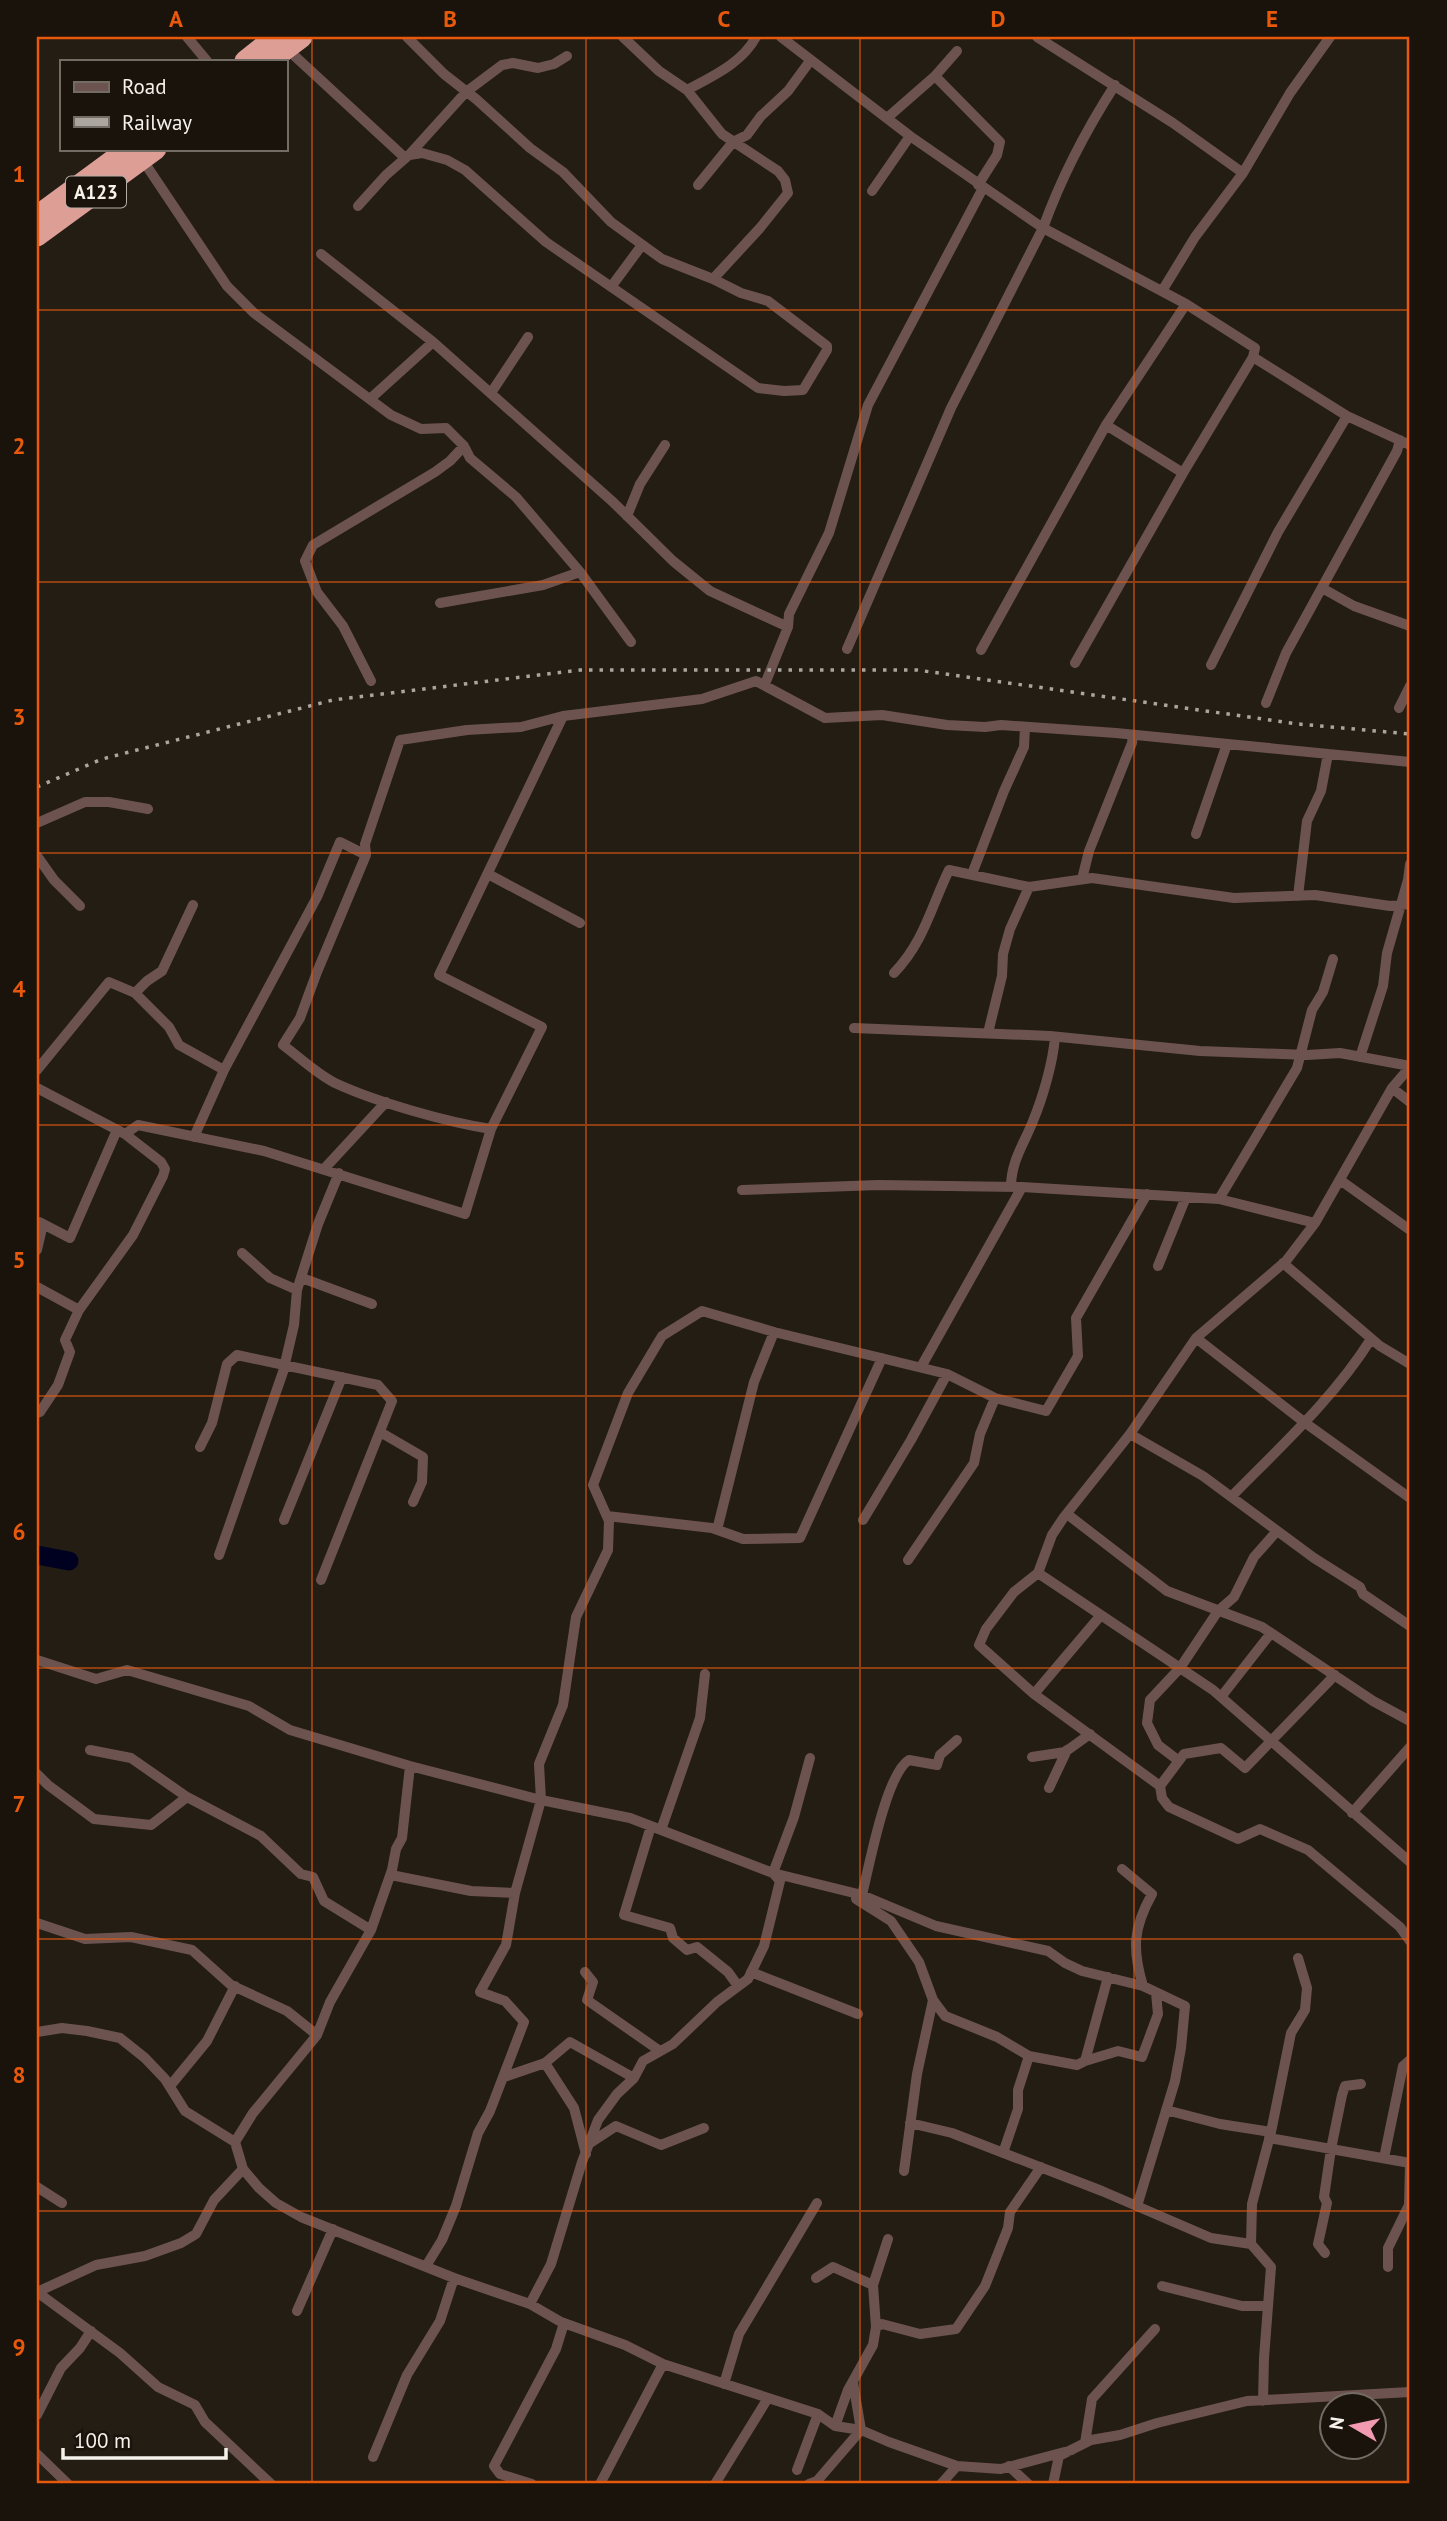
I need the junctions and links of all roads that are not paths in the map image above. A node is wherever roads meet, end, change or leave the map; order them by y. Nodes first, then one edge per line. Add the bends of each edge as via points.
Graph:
1 (187, 37) edge
2 (407, 37) edge
3 (623, 37) edge
4 (756, 37) edge
5 (781, 37) edge
6 (1037, 37) edge
7 (1331, 37) edge
8 (283, 46) edge
9 (957, 51) dead end
10 (567, 56) dead end
11 (206, 60) edge
12 (248, 60) edge
13 (810, 61) junction
14 (935, 76) junction
15 (1115, 85) junction
16 (687, 90) junction
17 (466, 92) junction
18 (887, 118) junction
19 (910, 136) junction
20 (733, 142) junction
21 (142, 152) edge
22 (409, 155) junction
23 (1243, 173) junction
24 (698, 185) dead end
25 (980, 187) junction
26 (872, 191) dead end
27 (358, 206) dead end
28 (37, 216) edge
29 (1043, 228) junction
30 (37, 236) edge
31 (642, 245) junction
32 (321, 254) dead end
33 (712, 279) junction
34 (611, 287) junction
35 (1162, 291) junction
36 (1186, 304) junction
37 (528, 337) dead end
38 (433, 342) junction
39 (1253, 357) junction
40 (491, 393) junction
41 (370, 400) junction
42 (1347, 416) junction
43 (1106, 425) junction
44 (1405, 443) edge
45 (666, 445) dead end
46 (464, 446) junction
47 (1183, 472) junction
48 (627, 516) junction
49 (580, 572) junction
50 (1322, 588) junction
51 (440, 603) dead end
52 (1410, 626) edge
53 (788, 627) junction
54 (631, 642) dead end
55 (847, 649) dead end
56 (981, 650) dead end
57 (1075, 663) dead end
58 (1211, 665) dead end
59 (371, 681) dead end
60 (765, 684) junction
61 (1410, 686) edge
62 (1266, 703) dead end
63 (1399, 708) dead end
64 (563, 716) junction
65 (1025, 727) junction
66 (1133, 735) junction
67 (1227, 744) junction
68 (1328, 754) junction
69 (1410, 762) edge
70 (148, 809) dead end
71 (37, 823) edge
72 (1196, 834) dead end
73 (366, 855) junction
74 (37, 856) edge
75 (1410, 864) edge
76 (488, 874) junction
77 (972, 874) junction
78 (1082, 879) junction
79 (1029, 887) junction
80 (1298, 896) junction
81 (1405, 904) edge
82 (193, 905) dead end
83 (80, 906) dead end
84 (580, 923) dead end
85 (1333, 959) dead end
86 (894, 973) dead end
87 (135, 993) junction
88 (854, 1028) dead end
89 (988, 1033) junction
90 (1055, 1037) junction
91 (1300, 1055) junction
92 (1360, 1057) junction
93 (1410, 1066) edge
94 (37, 1070) edge
95 (224, 1070) junction
96 (37, 1088) edge
97 (1392, 1088) junction
98 (386, 1102) junction
99 (1410, 1102) edge
100 (491, 1129) junction
101 (121, 1132) junction
102 (194, 1137) junction
103 (324, 1169) junction
104 (339, 1173) junction
105 (1340, 1180) junction
106 (1016, 1187) junction
107 (742, 1190) dead end
108 (1147, 1194) junction
109 (1186, 1197) junction
110 (1219, 1199) junction
111 (40, 1223) edge
112 (1315, 1223) junction
113 (1410, 1230) edge
114 (37, 1250) edge
115 (242, 1253) dead end
116 (1283, 1263) junction
117 (1158, 1266) dead end
118 (302, 1278) junction
119 (37, 1287) edge
120 (297, 1290) junction
121 (372, 1304) dead end
122 (79, 1310) junction
123 (774, 1332) junction
124 (1196, 1338) junction
125 (1371, 1339) junction
126 (881, 1358) junction
127 (1410, 1364) edge
128 (285, 1365) junction
129 (921, 1367) junction
130 (947, 1374) junction
131 (342, 1377) junction
132 (995, 1398) junction
133 (37, 1413) edge
134 (1304, 1422) junction
135 (380, 1432) junction
136 (1130, 1434) junction
137 (200, 1447) dead end
138 (1232, 1496) junction
139 (1410, 1498) edge
140 (414, 1502) dead end
141 (1067, 1514) junction
142 (607, 1516) junction
143 (284, 1520) dead end
144 (863, 1520) dead end
145 (717, 1530) junction
146 (1277, 1531) junction
147 (219, 1555) dead end
148 (908, 1560) dead end
149 (1038, 1573) junction
150 (321, 1580) dead end
151 (1218, 1611) junction
152 (1101, 1615) junction
153 (1410, 1626) edge
154 (1271, 1633) junction
155 (37, 1660) edge
156 (1180, 1668) junction
157 (705, 1674) dead end
158 (1335, 1675) junction
159 (1034, 1694) junction
160 (1221, 1697) junction
161 (1410, 1721) edge
162 (1090, 1734) junction
163 (957, 1740) dead end
164 (1270, 1741) junction
165 (1410, 1747) edge
166 (90, 1750) dead end
167 (1067, 1750) junction
168 (1032, 1757) dead end
169 (810, 1758) dead end
170 (1179, 1761) junction
171 (410, 1766) junction
172 (37, 1774) edge
173 (1160, 1786) junction
174 (1049, 1788) dead end
175 (187, 1797) junction
176 (541, 1800) junction
177 (1352, 1813) junction
178 (656, 1828) junction
179 (1410, 1862) edge
180 (1122, 1869) dead end
181 (774, 1873) junction
182 (391, 1875) junction
183 (843, 1891) junction
184 (515, 1893) junction
185 (862, 1895) junction
186 (37, 1923) edge
187 (371, 1930) junction
188 (1410, 1941) edge
189 (1298, 1958) dead end
190 (585, 1972) dead end
191 (751, 1972) junction
192 (1108, 1977) junction
193 (234, 1986) junction
194 (738, 1986) junction
195 (1143, 1986) junction
196 (1156, 1993) junction
197 (933, 2000) junction
198 (858, 2014) dead end
199 (37, 2032) edge
200 (317, 2035) junction
201 (660, 2051) junction
202 (1029, 2056) junction
203 (1410, 2060) edge
204 (1085, 2061) junction
205 (545, 2063) junction
206 (503, 2077) junction
207 (634, 2078) junction
208 (1361, 2084) dead end
209 (170, 2086) junction
210 (1166, 2110) junction
211 (910, 2123) junction
212 (704, 2128) dead end
213 (1270, 2135) junction
214 (235, 2142) junction
215 (588, 2148) junction
216 (1331, 2149) junction
217 (1003, 2153) junction
218 (1384, 2158) junction
219 (1409, 2161) edge
220 (1041, 2167) junction
221 (243, 2169) junction
222 (904, 2171) dead end
223 (37, 2187) edge
224 (62, 2203) dead end
225 (817, 2203) dead end
226 (1137, 2206) junction
227 (333, 2229) junction
228 (888, 2239) dead end
229 (1251, 2244) junction
230 (1325, 2253) dead end
231 (426, 2266) junction
232 (1388, 2267) dead end
233 (454, 2278) junction
234 (816, 2278) dead end
235 (873, 2285) junction
236 (1162, 2286) dead end
237 (37, 2292) edge
238 (530, 2304) junction
239 (1268, 2306) junction
240 (296, 2311) dead end
241 (564, 2323) junction
242 (876, 2327) junction
243 (1155, 2329) dead end
244 (92, 2331) junction
245 (663, 2364) junction
246 (853, 2382) junction
247 (723, 2384) junction
248 (1410, 2392) edge
249 (768, 2398) junction
250 (1263, 2401) junction
251 (818, 2414) junction
252 (37, 2415) edge
253 (835, 2426) junction
254 (861, 2430) junction
255 (1085, 2443) junction
256 (1072, 2450) junction
257 (37, 2454) edge
258 (373, 2457) dead end
259 (957, 2466) junction
260 (1009, 2466) junction
261 (797, 2470) dead end
262 (68, 2484) edge
263 (271, 2484) edge
264 (532, 2484) edge
265 (600, 2484) edge
266 (715, 2484) edge
267 (809, 2484) edge
268 (941, 2484) edge
269 (1028, 2484) edge
270 (1053, 2484) edge

1 - 11 street
2 - 17 street
3 - 16 street
4 - 16 street via 750,49 722,72
5 - 13 street
6 - 15 street
7 - 23 street via 1294,86
8 - 12 highway
8 - 22 street via 403,156
9 - 14 street
10 - 17 street via 538,68 502,65
13 - 18 street
13 - 20 street via 747,135
14 - 18 street
14 - 25 street via 1000,142
15 - 23 street
15 - 29 street via 1094,117
16 - 20 street
17 - 22 street
17 - 31 street
18 - 19 street
19 - 25 street
19 - 26 street
20 - 24 street
20 - 33 street via 779,171 788,193
21 - 28 highway, A123
21 - 30 highway, A123
21 - 41 street via 236,295
22 - 27 street
22 - 34 street via 422,153 465,170 546,242
23 - 35 street
25 - 29 street
25 - 53 street via 868,405 830,533 789,614
29 - 35 street
29 - 55 street via 951,408
31 - 33 street via 662,259
31 - 34 street
32 - 38 street
33 - 34 street via 768,301 827,346 803,390 758,388
35 - 36 street
36 - 39 street via 1255,348
36 - 43 street
37 - 40 street
38 - 40 street
38 - 41 street
39 - 42 street
39 - 47 street
40 - 48 street
41 - 46 street via 421,429 446,428
42 - 44 street
42 - 58 street via 1278,532
43 - 47 street
43 - 56 street
44 - 50 street
45 - 48 street via 640,484
46 - 49 street via 470,458 516,497
46 - 59 street via 435,472 313,545 305,561 317,592 343,626
47 - 57 street
48 - 53 street via 710,592
49 - 51 street via 543,585
49 - 54 street
50 - 52 street via 1354,606
50 - 62 street via 1286,653
53 - 60 street
60 - 64 street via 756,681 702,699
60 - 65 street via 825,718 882,715 947,725
61 - 63 street
64 - 73 street via 520,727 401,740 365,844
64 - 76 street
65 - 66 street
65 - 77 street via 1024,747
66 - 67 street
66 - 78 street
67 - 68 street
67 - 72 street
68 - 69 street
68 - 80 street via 1321,791 1307,821
70 - 71 street via 85,802
73 - 95 street via 340,842 317,897
73 - 98 street via 300,1018 283,1045 334,1082
74 - 83 street
75 - 81 street
76 - 84 street
76 - 100 street via 439,975 542,1027
77 - 79 street
77 - 86 street via 948,870 928,924
78 - 79 street
78 - 80 street via 1234,898
79 - 89 street via 1010,929
80 - 81 street
81 - 92 street
82 - 87 street via 162,971
85 - 91 street
87 - 94 street via 109,982
87 - 95 street via 169,1027 179,1045
88 - 89 street
89 - 90 street
90 - 91 street
90 - 106 street via 1033,1120 1011,1173
91 - 92 street
91 - 110 street via 1279,1101
92 - 93 street
93 - 97 street
95 - 102 street
96 - 101 street
97 - 99 street
97 - 105 street
98 - 100 street
98 - 103 street
100 - 104 street via 465,1214
101 - 102 street via 138,1125
101 - 111 street via 70,1238
101 - 122 street via 161,1163 163,1176 133,1235
102 - 103 street
103 - 104 street
104 - 118 street
105 - 112 street
105 - 113 street
106 - 107 street via 878,1185
106 - 108 street
106 - 129 street
108 - 109 street
108 - 132 street via 1076,1318 1079,1356 1046,1411
109 - 110 street
109 - 117 street
110 - 112 street
111 - 114 street
112 - 116 street
115 - 120 street via 270,1279
116 - 124 street
116 - 125 street
118 - 120 street
118 - 121 street
119 - 122 street
120 - 128 street
122 - 133 street via 65,1340 70,1352 58,1385
123 - 126 street
123 - 142 street via 702,1311 662,1336 628,1393 593,1485
123 - 145 street via 754,1382
124 - 134 street
124 - 136 street
125 - 127 street
125 - 134 street
126 - 129 street
126 - 145 street via 800,1538 743,1539
128 - 131 street
128 - 137 street via 237,1354 227,1364 212,1423
128 - 147 street
129 - 130 street
130 - 132 street
130 - 144 street
131 - 135 street via 378,1385 392,1401
131 - 143 street
132 - 148 street via 974,1463
134 - 138 street
134 - 139 street
135 - 140 street via 423,1457 422,1482
135 - 150 street
136 - 138 street
136 - 141 street
138 - 146 street
141 - 149 street via 1052,1535
141 - 151 street via 1167,1591
142 - 145 street
142 - 176 street via 608,1550 576,1618 563,1706 539,1764
146 - 151 street via 1254,1557 1234,1597
146 - 153 street
149 - 152 street
149 - 159 street via 1014,1592 979,1645
151 - 154 street
151 - 156 street
152 - 156 street
152 - 159 street
154 - 158 street
154 - 160 street
155 - 171 street via 96,1679 127,1670 249,1706 290,1730
156 - 160 street
156 - 170 street via 1150,1700 1147,1724 1158,1745
157 - 178 street via 699,1718
158 - 161 street
158 - 164 street
159 - 162 street
160 - 164 street
162 - 167 street
162 - 173 street
163 - 185 street via 940,1755 937,1765 909,1760 901,1765 883,1809
164 - 170 street via 1245,1768 1221,1748 1184,1754
164 - 177 street
165 - 177 street
166 - 175 street via 131,1758
167 - 168 street
167 - 174 street
169 - 181 street
170 - 173 street
171 - 176 street
171 - 182 street via 402,1838
172 - 175 street via 94,1819 151,1825
173 - 188 street via 1169,1807 1238,1839 1259,1829 1308,1850 1400,1927
175 - 187 street via 261,1836 301,1874 313,1877 324,1901
176 - 178 street via 630,1818
176 - 184 street
177 - 179 street
178 - 181 street
178 - 194 street via 624,1915 670,1928 673,1938 687,1950 697,1947
180 - 195 street via 1152,1894 1141,1913 1134,1956
181 - 183 street
181 - 191 street via 780,1881 764,1946
182 - 184 street via 471,1891
182 - 187 street
183 - 185 street
183 - 197 street via 891,1921 919,1962
184 - 206 street via 506,1945 480,1992 505,2001 524,2022
185 - 192 street via 936,1926 1048,1951 1065,1963
186 - 193 street via 85,1939 131,1937 192,1950
187 - 200 street via 330,2001
189 - 213 street via 1307,1988 1305,2010 1292,2033
190 - 201 street via 593,1982 587,2000
191 - 194 street
191 - 198 street
192 - 195 street
192 - 204 street
193 - 200 street via 287,2011
193 - 209 street via 207,2041
194 - 201 street
195 - 196 street
196 - 204 street via 1158,2014 1142,2057 1118,2051
196 - 210 street via 1185,2006 1181,2048
197 - 202 street via 945,2016
197 - 211 street
199 - 209 street via 62,2028 120,2038
200 - 214 street
201 - 207 street via 643,2061
202 - 204 street via 1077,2065
202 - 217 street
203 - 218 street via 1403,2066
205 - 206 street
205 - 207 street via 570,2042
205 - 215 street via 574,2108
206 - 231 street via 478,2133 451,2218
207 - 215 street via 598,2120
208 - 216 street via 1345,2086
209 - 214 street via 185,2111
210 - 213 street
210 - 226 street
211 - 217 street
211 - 222 street
212 - 215 street via 661,2145 616,2126
213 - 216 street
213 - 229 street via 1252,2204
214 - 221 street
215 - 238 street via 551,2264
216 - 218 street
216 - 230 street via 1318,2244
217 - 220 street
218 - 219 street
219 - 232 street via 1409,2205 1388,2248
220 - 226 street
220 - 242 street via 1010,2212 985,2286 956,2329 920,2334 882,2324
221 - 227 street via 276,2203
221 - 237 street via 214,2200 196,2234 181,2243 145,2256 96,2265
223 - 224 street
225 - 247 street via 738,2334
226 - 229 street via 1211,2238
227 - 231 street
227 - 240 street
228 - 235 street
229 - 239 street via 1271,2267
231 - 233 street
233 - 238 street
233 - 258 street via 440,2322 407,2375
234 - 235 street via 833,2267
235 - 242 street
236 - 239 street via 1242,2306
237 - 244 street
238 - 241 street
239 - 250 street
241 - 245 street
241 - 264 street via 556,2349 494,2466 500,2474
242 - 246 street via 873,2345
243 - 255 street via 1092,2399
244 - 252 street via 61,2368
244 - 263 street via 158,2388 195,2405 205,2422
245 - 247 street
245 - 265 street
246 - 253 street
246 - 254 street
247 - 249 street
248 - 250 street
249 - 251 street
249 - 266 street
250 - 255 street via 1247,2401
251 - 253 street
251 - 261 street
253 - 254 street
254 - 259 street
254 - 267 street via 817,2481
255 - 256 street
256 - 260 street
256 - 270 street via 1059,2456
257 - 262 street
259 - 260 street
259 - 268 street
260 - 269 street

